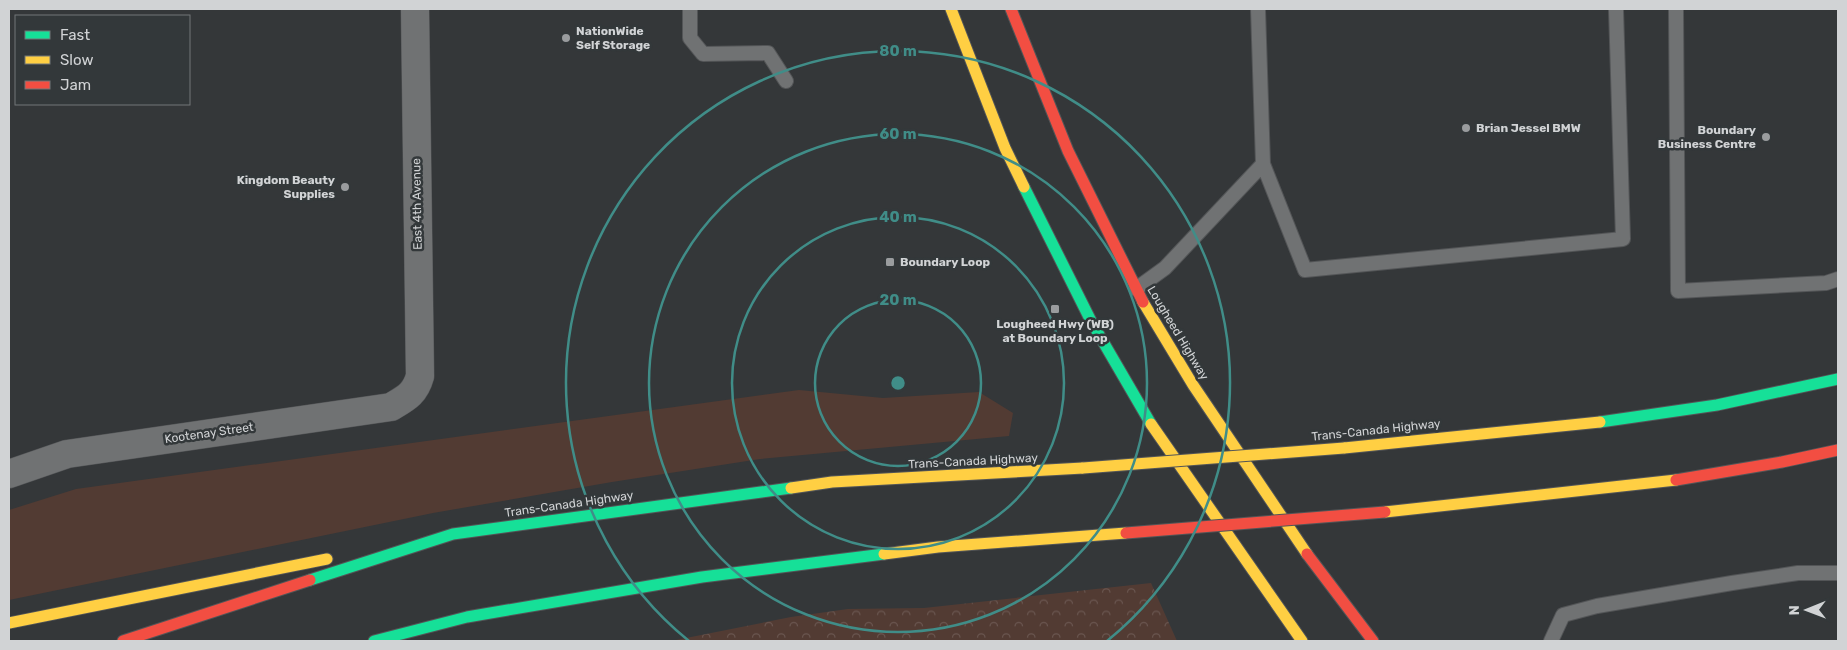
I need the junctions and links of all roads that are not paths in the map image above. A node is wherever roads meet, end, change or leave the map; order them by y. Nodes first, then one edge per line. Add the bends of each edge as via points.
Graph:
1 (415, 9) edge
2 (690, 9) edge
3 (951, 9) edge
4 (1011, 9) edge
5 (1258, 9) edge
6 (1616, 9) edge
7 (1676, 9) edge
8 (786, 81) dead end
9 (1263, 164) junction
10 (1838, 279) edge
11 (1136, 289) junction
12 (1838, 379) edge
13 (410, 397) joint
14 (1838, 450) edge
15 (9, 474) edge
16 (454, 534) junction
17 (1838, 573) edge
18 (467, 617) junction
19 (9, 623) edge
20 (123, 641) edge
21 (374, 641) edge
22 (401, 641) edge
23 (1302, 641) edge
24 (1373, 641) edge
25 (1551, 641) edge

1 - 13 street, East 4th Avenue via 420,376
2 - 8 lane via 690,38 703,54 768,53
3 - 23 main road via 1005,148 1091,321 1148,419
4 - 11 main road, Lougheed Highway via 1082,181
5 - 9 lane
6 - 9 lane via 1623,239 1305,270
7 - 10 lane via 1678,291 1826,283
9 - 11 lane via 1165,268
11 - 24 main road, Lougheed Highway via 1220,428 1307,555
12 - 16 main road, Trans-Canada Highway, bridge via 1779,395 1614,419 1344,448 1083,468 832,482
13 - 15 street, Kootenay Street via 391,407 67,454
14 - 18 main road, bridge via 1781,464 1628,486 1385,512 938,546 702,577
16 - 19 main road
16 - 20 main road, Trans-Canada Highway
17 - 25 lane via 1798,573 1597,606 1563,615
18 - 21 main road
18 - 22 main road

